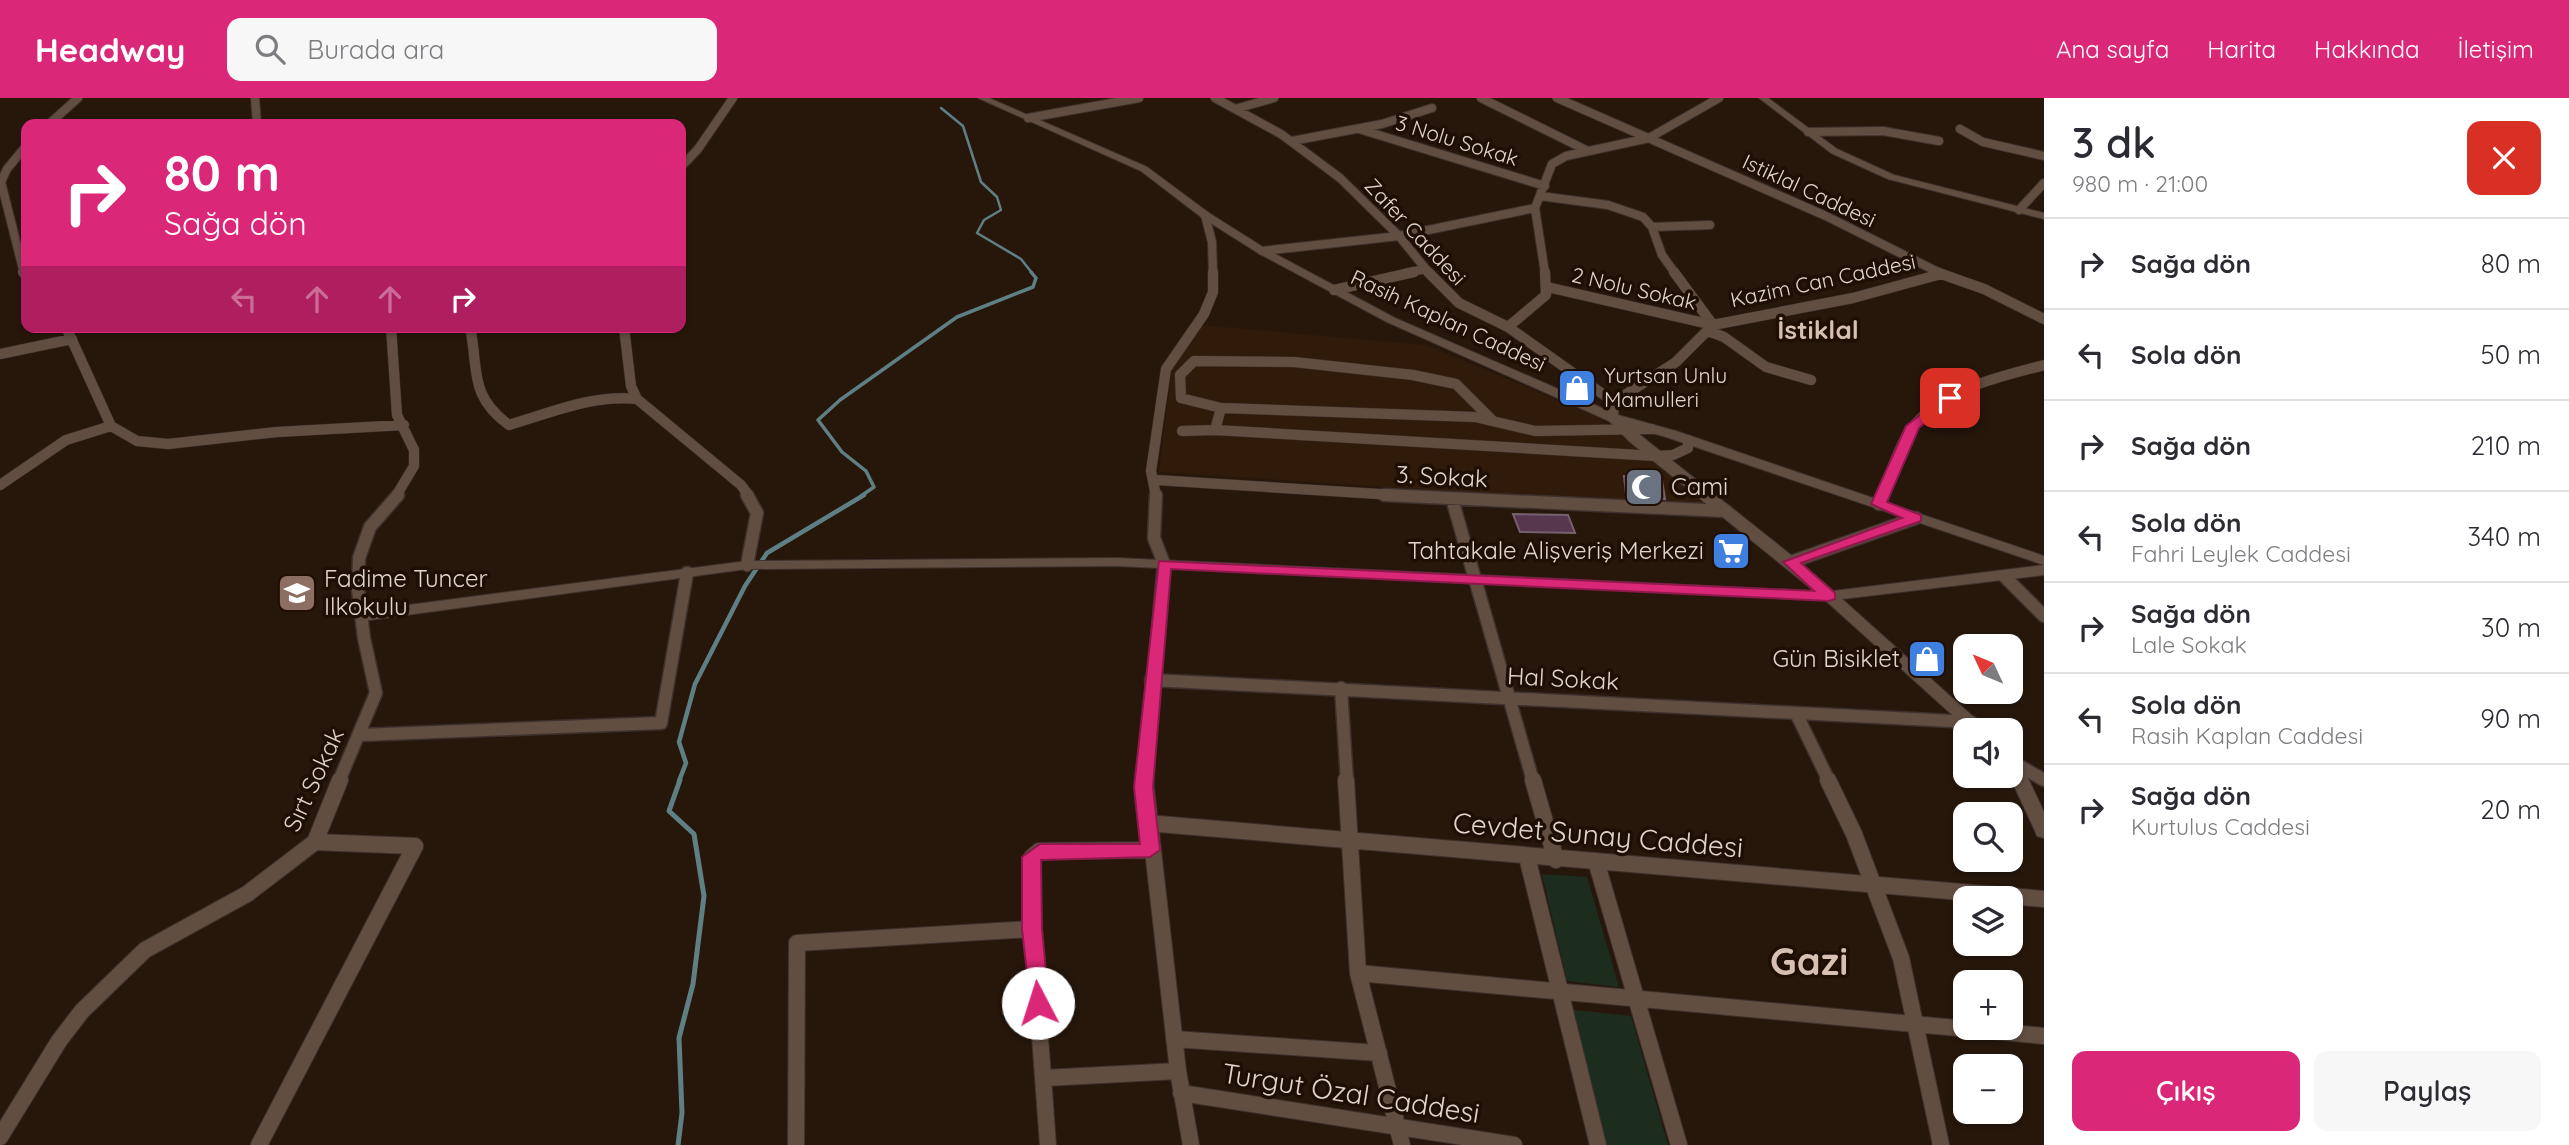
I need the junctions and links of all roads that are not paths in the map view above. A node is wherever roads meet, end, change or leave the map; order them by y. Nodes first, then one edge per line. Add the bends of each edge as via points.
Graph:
1 (78, 98) edge
2 (255, 98) edge
3 (733, 98) edge
4 (982, 98) edge
5 (1139, 98) edge
6 (1215, 98) edge
7 (1274, 98) edge
8 (1481, 98) edge
9 (1557, 98) edge
10 (1719, 98) edge
11 (1763, 98) edge
12 (1432, 108) dead end
13 (1235, 109) junction
14 (1028, 118) junction
15 (55, 119) edge
16 (257, 119) edge
17 (1960, 129) dead end
18 (1359, 130) junction
19 (1808, 132) junction
20 (1649, 138) junction
21 (1292, 141) junction
22 (1939, 141) dead end
23 (1588, 151) junction
24 (21, 152) edge
25 (2044, 156) edge
26 (686, 162) edge
27 (2044, 183) edge
28 (1545, 186) junction
29 (1540, 196) junction
30 (1535, 208) junction
31 (2019, 210) junction
32 (1205, 215) junction
33 (2044, 216) edge
34 (1710, 225) dead end
35 (1652, 227) junction
36 (1399, 236) junction
37 (1262, 251) junction
38 (21, 266) edge
39 (1425, 270) junction
40 (1941, 274) junction
41 (1547, 287) junction
42 (1334, 290) junction
43 (2044, 319) edge
44 (1508, 327) junction
45 (1711, 328) junction
46 (69, 333) edge
47 (391, 333) edge
48 (471, 333) edge
49 (625, 333) edge
50 (72, 339) junction
51 (0, 354) edge
52 (2044, 365) edge
53 (1811, 380) dead end
54 (637, 399) junction
55 (1614, 402) junction
56 (1221, 408) junction
57 (1613, 418) junction
58 (1495, 422) junction
59 (404, 425) junction
60 (111, 426) junction
61 (1653, 429) junction
62 (1215, 430) junction
63 (1182, 431) dead end
64 (1626, 431) junction
65 (1688, 440) junction
66 (1656, 456) junction
67 (1156, 480) junction
68 (0, 485) edge
69 (1452, 499) junction
70 (1879, 504) junction
71 (1726, 511) junction
72 (1916, 518) junction
73 (2044, 561) edge
74 (1791, 562) junction
75 (747, 565) junction
76 (1164, 565) junction
77 (2044, 570) edge
78 (687, 573) junction
79 (2005, 577) junction
80 (1476, 580) junction
81 (1829, 596) junction
82 (2044, 616) edge
83 (362, 617) junction
84 (1151, 680) junction
85 (1341, 688) junction
86 (1510, 699) junction
87 (1796, 713) junction
88 (1966, 718) edge
89 (1953, 724) edge
90 (361, 735) junction
91 (2023, 768) edge
92 (2044, 780) edge
93 (2023, 786) edge
94 (1147, 823) junction
95 (2044, 831) edge
96 (1348, 840) junction
97 (315, 842) junction
98 (1150, 850) junction
99 (1527, 857) junction
100 (1556, 860) junction
101 (1597, 862) junction
102 (1873, 883) junction
103 (2044, 899) edge
104 (1032, 929) junction
105 (1358, 973) junction
106 (1558, 992) junction
107 (1635, 1000) junction
108 (1916, 1023) junction
109 (2044, 1036) edge
110 (1174, 1038) junction
111 (1379, 1053) junction
112 (1178, 1071) junction
113 (1044, 1078) junction
114 (1181, 1093) junction
115 (1400, 1137) edge
116 (0, 1138) edge
117 (259, 1145) edge
118 (796, 1145) edge
119 (1048, 1145) edge
120 (1191, 1145) edge
121 (1514, 1145) edge
122 (1598, 1145) edge
123 (1679, 1145) edge
124 (1941, 1145) edge

1 - 15 street
2 - 16 street
3 - 26 street
4 - 14 street, Rasih Kaplan Caddesi
5 - 14 street
6 - 13 street, Zafer Caddesi
7 - 13 street
8 - 23 street
9 - 20 street, Istiklal Caddesi
10 - 20 street
11 - 19 street
12 - 18 street
13 - 21 street, Zafer Caddesi
14 - 32 street, Rasih Kaplan Caddesi via 1144,169
17 - 25 street via 1983,142
18 - 21 street
18 - 28 street, 3 Nolu Sokak
19 - 22 street via 1883,131
19 - 31 street via 1834,151 1891,177
20 - 23 street
20 - 40 street, Istiklal Caddesi via 1826,216
21 - 36 street, Zafer Caddesi via 1340,178
23 - 28 street via 1557,159
24 - 38 street via 1,182
27 - 31 street
28 - 29 street
29 - 30 street
29 - 35 street via 1630,210
30 - 36 street
30 - 41 street
31 - 33 street
32 - 37 street, Rasih Kaplan Caddesi
32 - 67 street via 1212,242 1213,292 1204,314 1166,369 1150,471
34 - 35 street
35 - 45 street via 1662,255
36 - 37 street
36 - 39 street, Zafer Caddesi
37 - 42 street, Rasih Kaplan Caddesi
39 - 42 street
39 - 44 street, Zafer Caddesi via 1459,303
40 - 43 street, Istiklal Caddesi
40 - 45 street, Kazim Can Caddesi
41 - 44 street via 1540,301
41 - 45 street, 2 Nolu Sokak
42 - 57 street, Rasih Kaplan Caddesi via 1439,344
44 - 55 street, Zafer Caddesi
45 - 53 street via 1766,366
45 - 55 street, Kazim Can Caddesi via 1676,362
46 - 50 street
47 - 59 street, Sırt Sokak via 397,415
48 - 54 street via 476,385 509,425 598,400
49 - 54 street via 631,386
50 - 51 street
50 - 60 street
52 - 70 street via 1995,378 1950,398 1913,426
54 - 75 street via 746,492 757,513
55 - 57 street
56 - 58 street via 1387,412
56 - 58 street via 1181,398 1180,375 1194,361 1294,362 1413,375 1456,384
56 - 62 street
57 - 61 street, Rasih Kaplan Caddesi
57 - 64 street
58 - 64 street via 1535,432
59 - 60 street via 153,444
59 - 83 street, Sırt Sokak via 414,450 414,466 370,527 362,550 358,575
60 - 68 street via 67,440
61 - 64 street
61 - 65 street, Rasih Kaplan Caddesi
62 - 63 street
62 - 66 street
64 - 66 street
65 - 66 street via 1688,448 1681,452
65 - 70 street, Rasih Kaplan Caddesi
66 - 71 street
67 - 69 street, 3. Sokak
67 - 76 street via 1151,533
69 - 71 street, 3. Sokak
69 - 80 street
70 - 72 street, Rasih Kaplan Caddesi
71 - 74 street
72 - 73 street, Rasih Kaplan Caddesi
72 - 74 street
74 - 81 street
75 - 76 street
75 - 78 street
76 - 80 street
76 - 84 street
77 - 79 street
78 - 83 street
78 - 90 street via 661,723
79 - 81 street
79 - 82 street
80 - 81 street
80 - 86 street
81 - 88 street
83 - 90 street, Sırt Sokak via 376,693
84 - 85 street, Hal Sokak
84 - 94 street via 1143,787
85 - 86 street, Hal Sokak
85 - 96 street
86 - 87 street, Hal Sokak
86 - 100 street
87 - 89 street, Hal Sokak
87 - 102 street
90 - 97 street, Sırt Sokak
91 - 92 street
93 - 95 street
94 - 96 street, Cevdet Sunay Caddesi
94 - 98 street
96 - 99 street, Cevdet Sunay Caddesi
96 - 105 street
97 - 116 street, Sırt Sokak via 247,894 145,950 123,968 59,1041
97 - 117 street via 415,846
98 - 104 street via 1040,851 1030,865
98 - 110 street
99 - 100 street, Cevdet Sunay Caddesi
99 - 106 street
100 - 101 street, Cevdet Sunay Caddesi
101 - 102 street, Cevdet Sunay Caddesi
101 - 107 street
102 - 103 street, Cevdet Sunay Caddesi
102 - 108 street via 1901,958
104 - 113 street
104 - 118 street via 797,943
105 - 106 street
105 - 111 street
106 - 107 street
106 - 122 street
107 - 108 street
107 - 123 street
108 - 109 street
108 - 124 street
110 - 111 street
110 - 112 street
111 - 115 street
112 - 113 street
112 - 114 street
113 - 119 street
114 - 115 street, Turgut Özal Caddesi
114 - 120 street
115 - 121 street, Turgut Özal Caddesi

